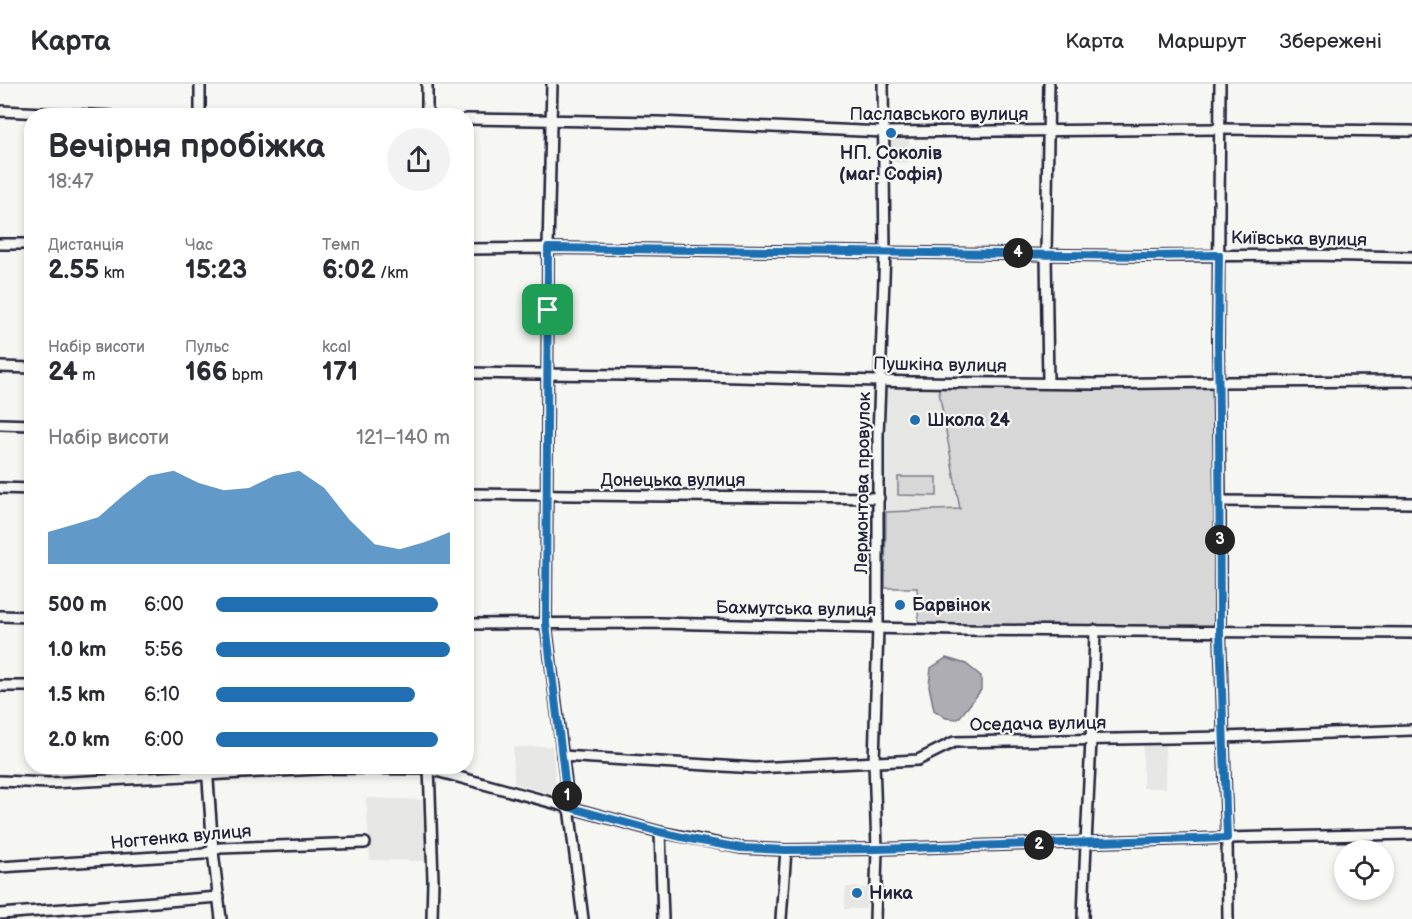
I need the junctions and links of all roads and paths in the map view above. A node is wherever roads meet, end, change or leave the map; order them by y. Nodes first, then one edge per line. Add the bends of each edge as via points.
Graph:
1 (200, 84) edge
2 (427, 84) edge
3 (552, 84) edge
4 (883, 84) edge
5 (1049, 84) edge
6 (1220, 84) edge
7 (200, 108) edge
8 (427, 108) edge
9 (0, 111) edge
10 (24, 112) edge
11 (474, 119) edge
12 (551, 120) junction
13 (1219, 129) junction
14 (1048, 130) junction
15 (1412, 131) edge
16 (884, 132) junction
17 (0, 244) edge
18 (24, 244) edge
19 (548, 248) junction
20 (474, 249) edge
21 (885, 252) junction
22 (1046, 254) junction
23 (1219, 255) junction
24 (1412, 257) edge
25 (0, 367) edge
26 (24, 368) edge
27 (474, 373) edge
28 (548, 374) junction
29 (881, 380) junction
30 (1412, 381) edge
31 (1218, 382) junction
32 (1048, 383) junction
33 (0, 424) edge
34 (24, 425) edge
35 (0, 488) edge
36 (24, 489) edge
37 (474, 494) edge
38 (547, 496) junction
39 (879, 498) junction
40 (1220, 501) junction
41 (1412, 503) edge
42 (0, 616) edge
43 (24, 617) edge
44 (474, 624) edge
45 (546, 624) junction
46 (878, 627) junction
47 (1095, 630) junction
48 (1220, 631) junction
49 (1412, 633) edge
50 (0, 686) edge
51 (24, 686) edge
52 (1412, 730) edge
53 (1224, 737) junction
54 (1092, 739) junction
55 (562, 756) junction
56 (874, 762) junction
57 (159, 774) edge
58 (208, 774) edge
59 (429, 774) edge
60 (450, 774) edge
61 (0, 781) edge
62 (568, 807) junction
63 (660, 832) junction
64 (1412, 834) edge
65 (1227, 838) junction
66 (365, 843) dead end
67 (1085, 843) junction
68 (877, 849) junction
69 (786, 850) junction
70 (213, 851) junction
71 (0, 867) edge
72 (219, 897) junction
73 (0, 914) edge
74 (221, 919) edge
75 (432, 919) edge
76 (583, 919) edge
77 (663, 919) edge
78 (781, 919) edge
79 (875, 919) edge
80 (1083, 919) edge
81 (1228, 919) edge

1 - 7 street
2 - 8 street
3 - 12 street
4 - 16 street, Лермонтова провулок
5 - 14 street
6 - 13 street
9 - 10 street
11 - 12 street, Паславського вулиця
12 - 16 street, Паславського вулиця
12 - 19 street
13 - 14 street, Паславського вулиця
13 - 15 street, Паславського вулиця
13 - 23 street
14 - 16 street, Паславського вулиця
14 - 22 street
16 - 21 street, Лермонтова провулок
17 - 18 street
19 - 20 street, Київська вулиця
19 - 21 street, Київська вулиця
19 - 28 street
21 - 22 street, Київська вулиця
21 - 29 street, Лермонтова провулок
22 - 23 street, Київська вулиця
22 - 32 street
23 - 24 street, Київська вулиця
23 - 31 street
25 - 26 street
27 - 28 street, Пушкіна вулиця
28 - 29 street, Пушкіна вулиця
28 - 38 street
29 - 32 street, Пушкіна вулиця
29 - 39 street, Лермонтова провулок
30 - 31 street, Пушкіна вулиця
31 - 32 street, Пушкіна вулиця
31 - 40 street
33 - 34 street
35 - 36 street
37 - 38 street, Донецька вулиця
38 - 39 street, Донецька вулиця
38 - 45 street
39 - 46 street, Лермонтова провулок
40 - 41 street
40 - 48 street
42 - 43 street
44 - 45 street, Бахмутська вулиця
45 - 46 street, Бахмутська вулиця
45 - 55 street
46 - 47 street, Бахмутська вулиця
46 - 56 street, Лермонтова провулок
47 - 48 street, Бахмутська вулиця
47 - 54 street
48 - 49 street, Бахмутська вулиця
48 - 53 street
50 - 51 street
52 - 53 street, Оседача вулиця
53 - 54 street, Оседача вулиця
53 - 65 street
54 - 56 street, Оседача вулиця via 954,742 918,760
54 - 67 street
55 - 56 street, Оседача вулиця via 756,768
55 - 62 street
56 - 68 street, Лермонтова провулок
57 - 61 street via 50,783
58 - 70 street
59 - 75 street
60 - 62 street
62 - 63 street
62 - 76 street
63 - 69 street via 741,848
63 - 77 street
64 - 65 street
65 - 67 street
65 - 81 street
66 - 70 street, Ногтенка вулиця
67 - 68 street
67 - 80 street
68 - 69 street
68 - 79 street, Лермонтова провулок
69 - 78 street
70 - 71 street, Ногтенка вулиця
70 - 72 street
72 - 73 street
72 - 74 street

